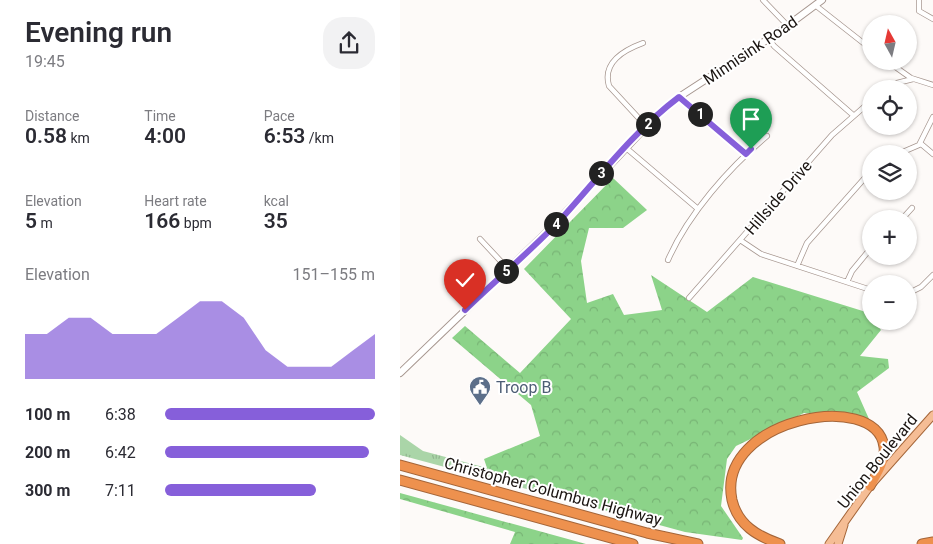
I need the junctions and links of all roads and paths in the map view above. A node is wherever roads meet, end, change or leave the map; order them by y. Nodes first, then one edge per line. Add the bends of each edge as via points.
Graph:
1 (763, 0) edge
2 (822, 0) edge
3 (919, 0) edge
4 (815, 5) junction
5 (933, 19) edge
6 (788, 26) junction
7 (768, 39) junction
8 (862, 42) edge
9 (643, 43) dead end
10 (900, 70) edge
11 (914, 79) junction
12 (910, 80) edge
13 (933, 85) edge
14 (679, 97) junction
15 (862, 108) edge
16 (853, 115) junction
17 (933, 117) edge
18 (646, 126) junction
19 (767, 136) dead end
20 (920, 143) junction
21 (917, 146) edge
22 (625, 147) junction
23 (746, 154) junction
24 (933, 154) edge
25 (862, 181) edge
26 (698, 209) junction
27 (480, 239) dead end
28 (740, 240) junction
29 (862, 259) edge
30 (668, 260) dead end
31 (797, 266) junction
32 (508, 270) junction
33 (933, 275) edge
34 (847, 282) junction
35 (862, 287) edge
36 (917, 289) edge
37 (689, 298) dead end
38 (400, 373) edge
39 (933, 415) edge
40 (400, 465) edge
41 (400, 480) edge
42 (870, 486) junction
43 (839, 535) junction
44 (933, 542) edge
45 (633, 544) edge
46 (698, 544) edge
47 (780, 544) edge
48 (829, 544) edge
49 (838, 544) edge
50 (922, 544) edge

1 - 6 street
2 - 4 street, Minnisink Road
3 - 5 street via 920,11
4 - 6 street, Minnisink Road
4 - 8 street
6 - 7 street, Minnisink Road
7 - 14 street, Minnisink Road
7 - 16 street
9 - 18 street via 616,59 608,69 608,78 610,86
10 - 11 street
11 - 12 street
11 - 13 street
14 - 18 street, Minnisink Road
14 - 23 street
15 - 16 street, Hillside Drive
16 - 28 street, Hillside Drive
17 - 20 street
18 - 22 street, Minnisink Road
19 - 23 street
20 - 21 street
20 - 24 street
22 - 26 street
22 - 32 street, Minnisink Road via 562,217
23 - 26 street
25 - 31 street via 807,243
26 - 30 street via 682,231
27 - 32 street
28 - 31 street via 761,254
28 - 37 street, Hillside Drive
29 - 34 street
31 - 34 street
32 - 38 street, Minnisink Road
33 - 36 street
34 - 35 street
39 - 42 main road, Union Boulevard
40 - 46 highway, Christopher Columbus Highway
41 - 45 highway, Christopher Columbus Highway
42 - 43 main road, Union Boulevard
42 - 47 highway via 884,450 881,437 870,426 849,419 820,416 791,422 768,434 753,445 738,463 733,476 732,495 744,524 760,536
43 - 48 main road, Union Boulevard
43 - 49 main road, Union Boulevard
44 - 50 highway

